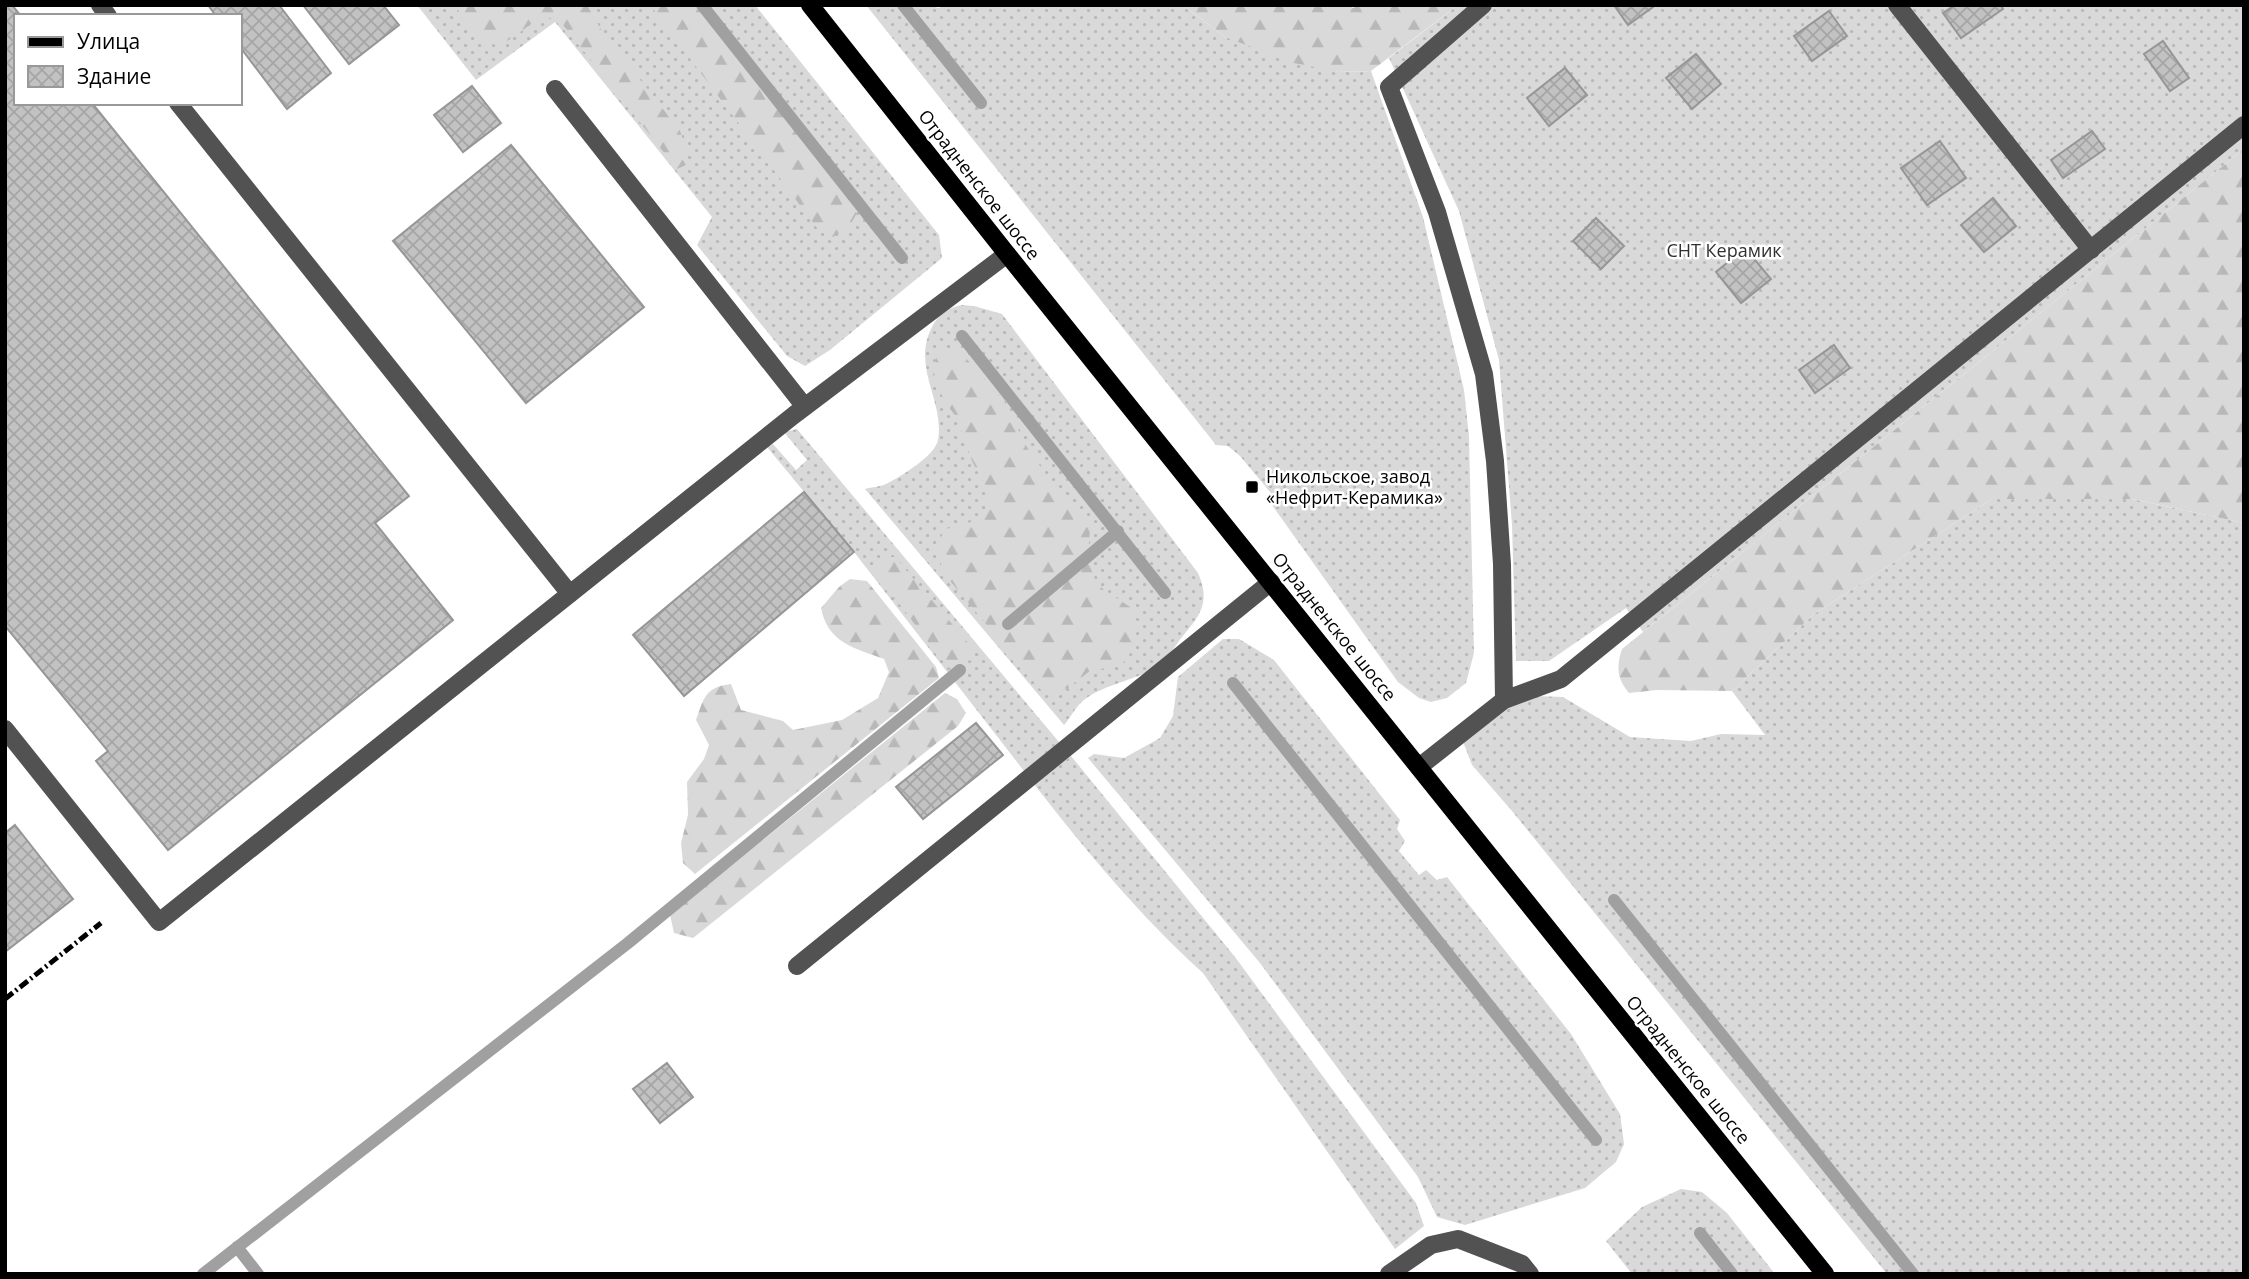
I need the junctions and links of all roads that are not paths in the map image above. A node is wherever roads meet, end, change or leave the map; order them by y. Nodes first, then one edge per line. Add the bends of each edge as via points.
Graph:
1 (810, 5) edge
2 (1483, 5) edge
3 (1897, 5) edge
4 (555, 89) dead end
5 (180, 105) edge
6 (2244, 125) edge
7 (2091, 250) junction
8 (1007, 254) junction
9 (805, 407) junction
10 (1271, 582) junction
11 (570, 594) junction
12 (1504, 700) junction
13 (5, 729) edge
14 (1419, 768) junction
15 (797, 966) dead end
16 (1389, 1274) edge
17 (1530, 1274) edge
18 (1825, 1274) edge

1 - 8 main road, Отрадненское шоссе
2 - 12 street via 1389,87 1437,212 1484,374 1502,564
3 - 7 street
4 - 9 street
5 - 11 street
6 - 7 street
7 - 12 street via 1561,678
8 - 9 street
8 - 10 main road, Отрадненское шоссе
9 - 11 street
10 - 14 main road, Отрадненское шоссе
10 - 15 street
11 - 13 street via 159,922
12 - 14 street
14 - 18 main road, Отрадненское шоссе
16 - 17 street via 1431,1245 1458,1239 1522,1264

